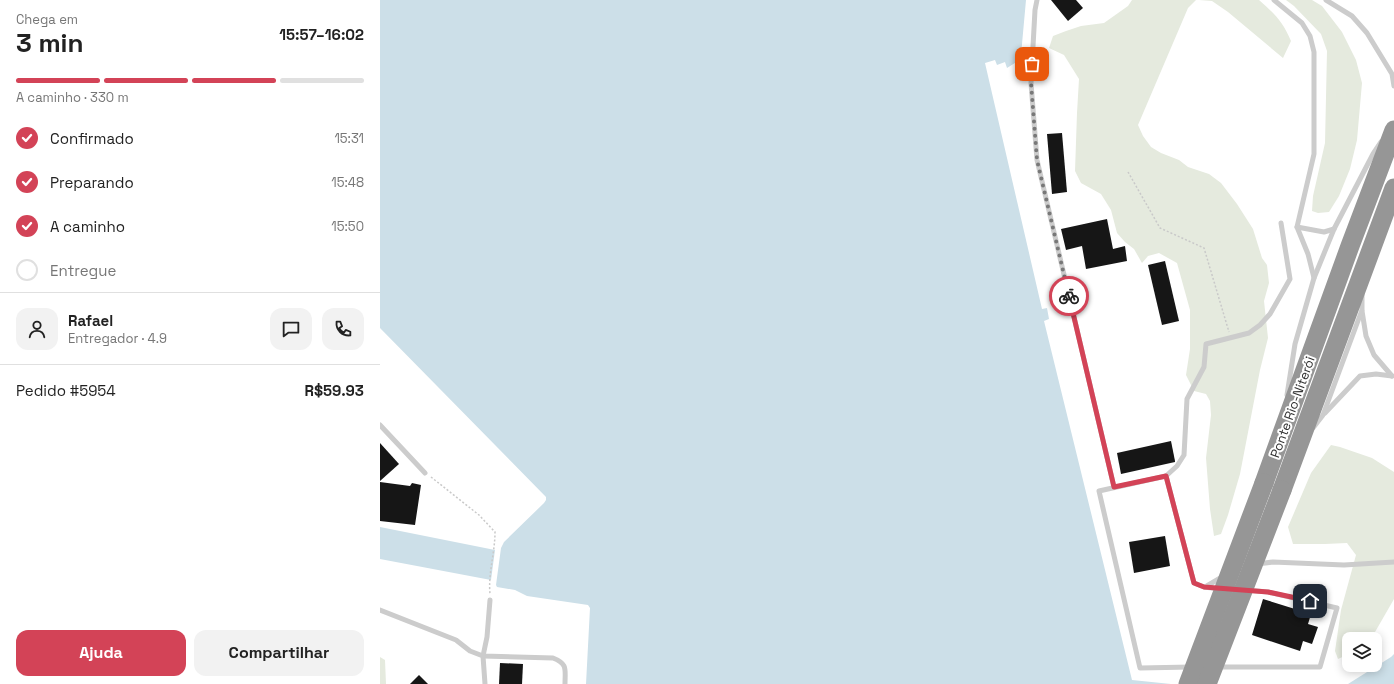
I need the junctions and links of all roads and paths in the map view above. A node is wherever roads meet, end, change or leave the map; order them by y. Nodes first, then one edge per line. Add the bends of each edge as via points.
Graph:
1 (1037, 0) edge
2 (1274, 0) edge
3 (1326, 0) edge
4 (1393, 75) edge
5 (1394, 86) edge
6 (1394, 126) edge
7 (1394, 130) edge
8 (1128, 172) dead end
9 (1394, 188) edge
10 (1280, 223) dead end
11 (1297, 227) junction
12 (1334, 229) junction
13 (1363, 271) junction
14 (1314, 278) junction
15 (1362, 310) junction
16 (1230, 337) junction
17 (1393, 377) edge
18 (1286, 402) dead end
19 (1285, 410) dead end
20 (1323, 415) junction
21 (380, 425) edge
22 (1280, 440) junction
23 (1298, 448) junction
24 (425, 473) joint
25 (1166, 476) junction
26 (1114, 487) junction
27 (1394, 562) edge
28 (1247, 566) dead end
29 (1241, 567) dead end
30 (1204, 587) junction
31 (1232, 589) dead end
32 (1239, 590) dead end
33 (490, 600) joint
34 (380, 610) edge
35 (483, 656) junction
36 (1207, 673) edge
37 (485, 684) edge
38 (565, 684) edge
39 (1188, 684) edge

1 - 26 lane via 1031,83 1037,160
2 - 11 lane via 1302,23 1310,36 1314,52 1314,154
3 - 4 lane via 1352,16 1367,33
4 - 5 lane
6 - 12 lane via 1373,154
7 - 22 highway, Ponte Rio-Niterói
8 - 16 path via 1160,228 1204,248
9 - 13 highway, Ponte Rio-Niterói
10 - 16 lane via 1290,278 1270,314 1260,325 1249,334
11 - 12 lane via 1324,232
11 - 14 lane
12 - 14 lane
13 - 15 lane
13 - 23 highway, Ponte Rio-Niterói
14 - 18 lane via 1295,344
15 - 17 lane via 1366,336 1374,355
15 - 20 lane
16 - 25 lane via 1206,344 1204,367 1187,399 1184,455
17 - 20 lane via 1376,374 1360,376
19 - 22 lane
20 - 23 lane
21 - 24 lane
22 - 39 highway, Ponte Rio-Niterói, bridge
23 - 36 highway, Ponte Rio-Niterói, bridge
24 - 33 path via 479,515 495,532 489,583
25 - 26 lane
25 - 30 lane via 1194,583
26 - 36 lane via 1099,491 1140,668
27 - 28 lane via 1344,565 1273,562
29 - 30 lane
30 - 31 lane
32 - 36 lane via 1268,592 1337,608 1320,667
33 - 35 lane
34 - 35 lane via 456,640 470,651
35 - 37 lane
35 - 38 lane via 553,658 561,661 565,667

